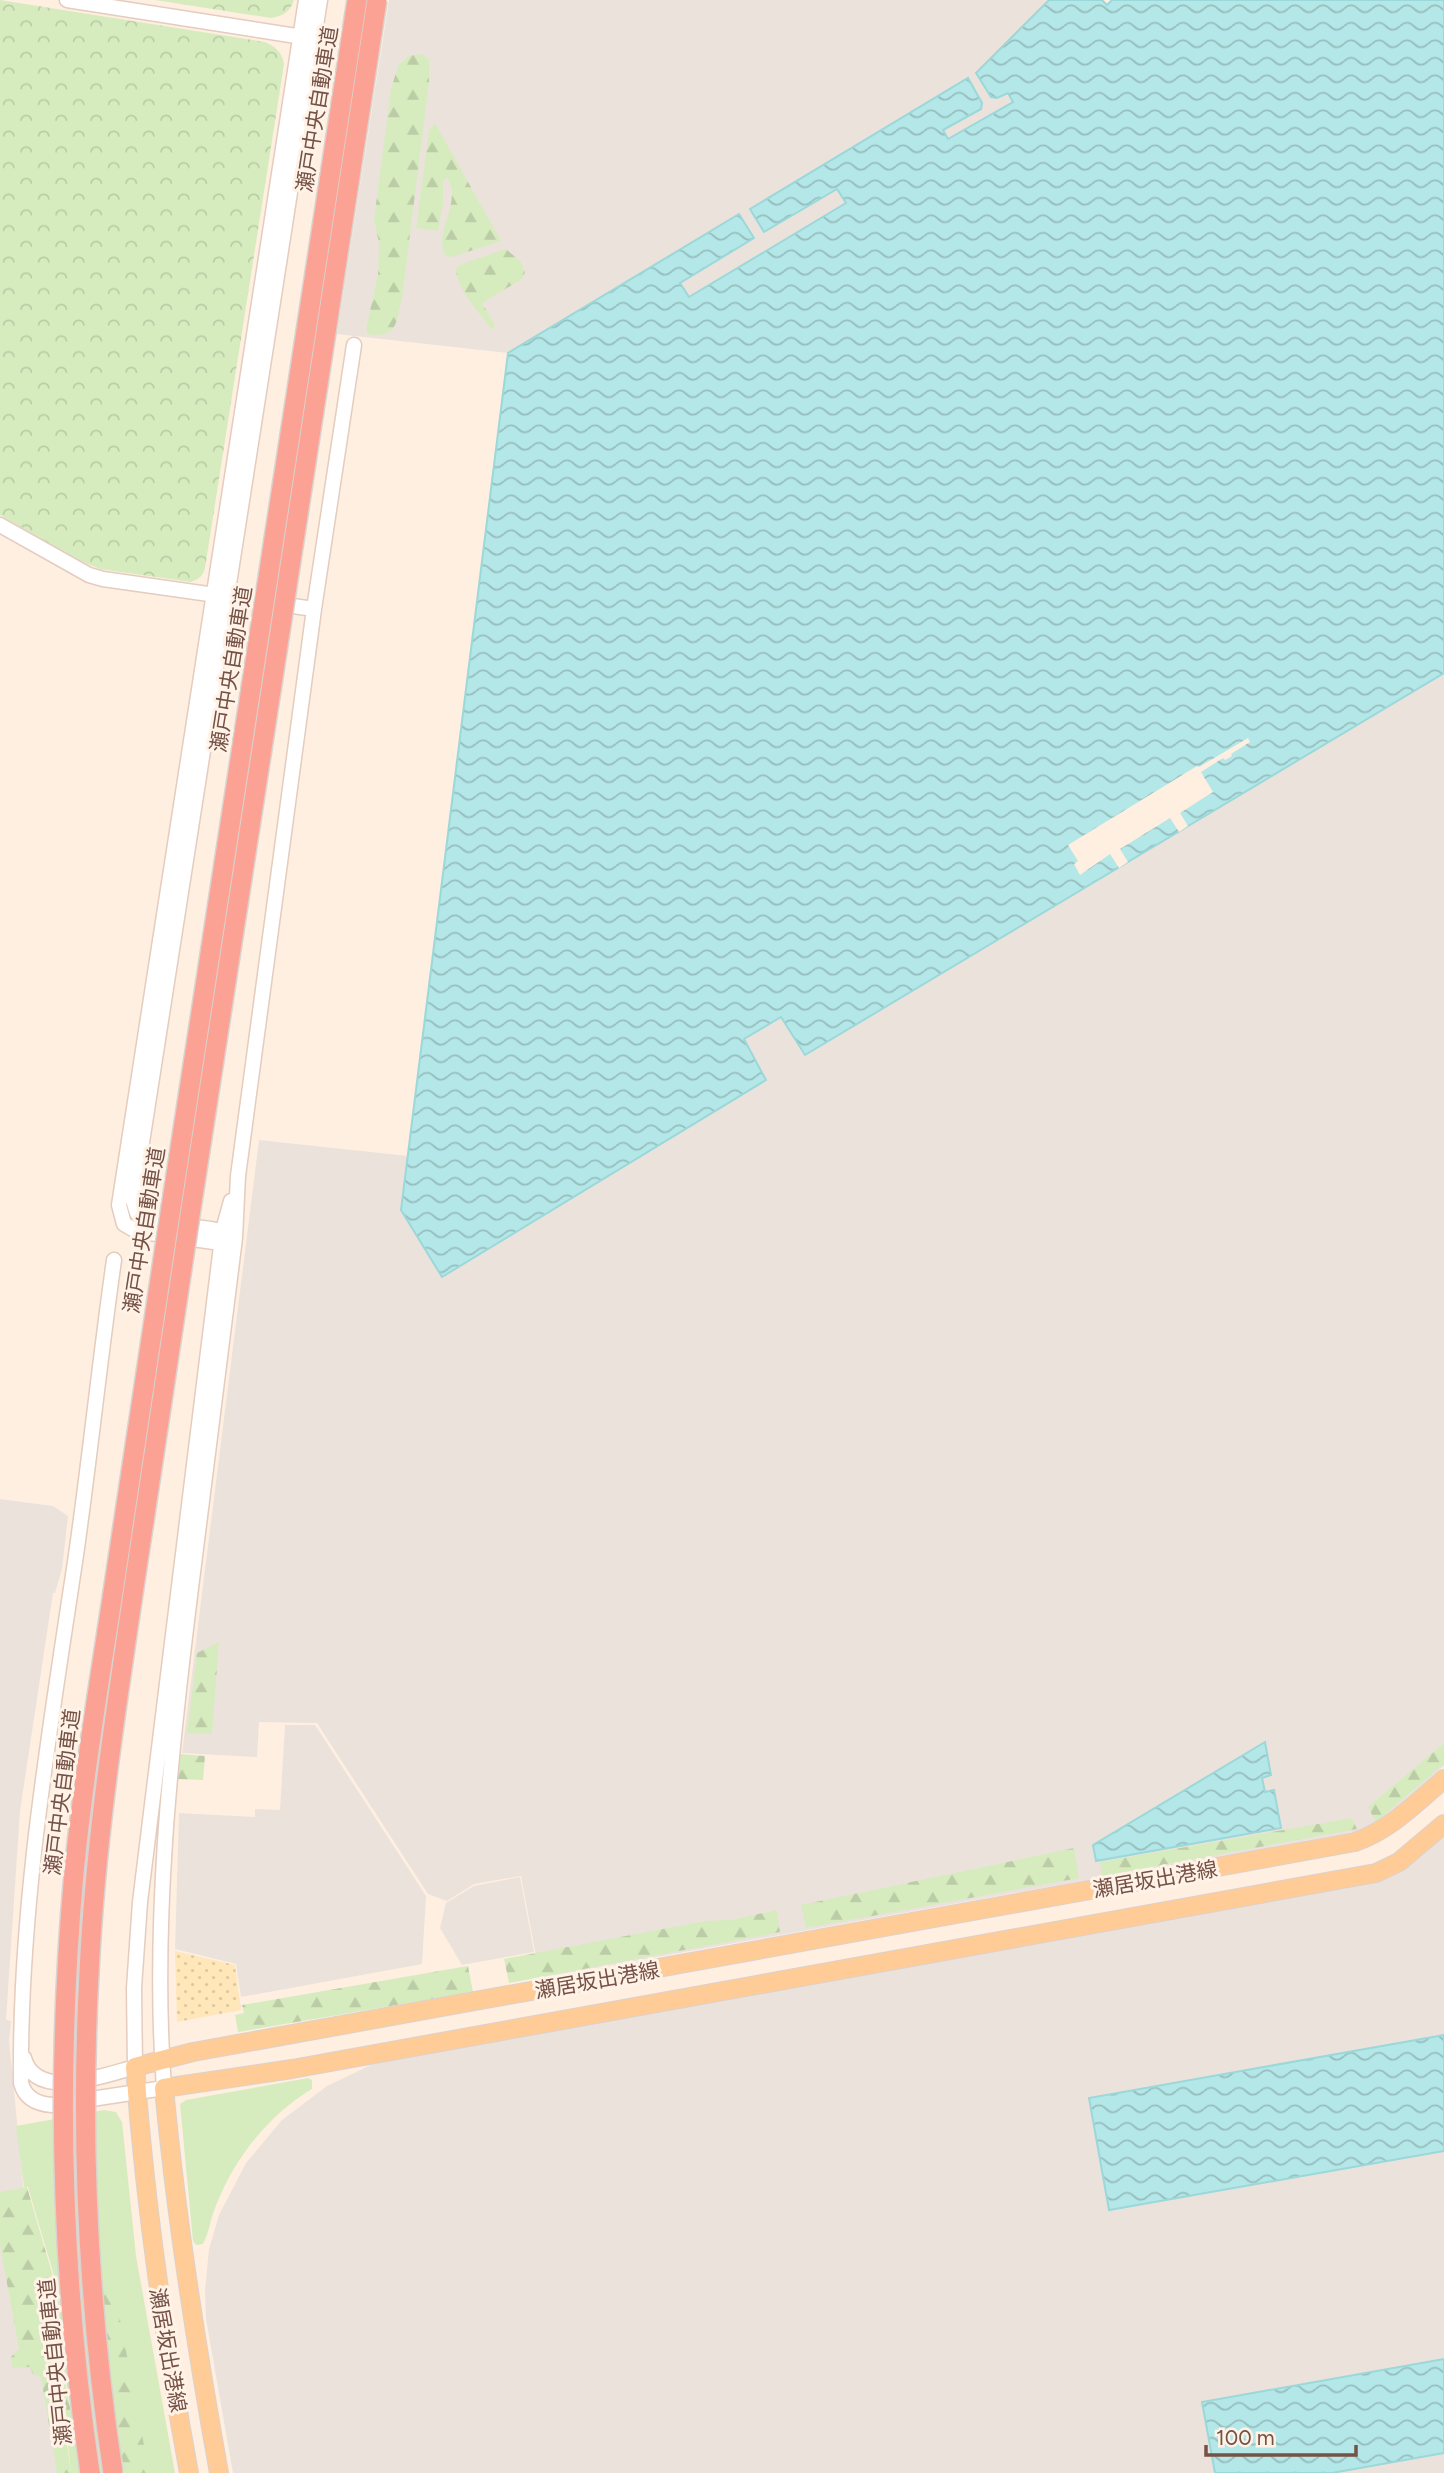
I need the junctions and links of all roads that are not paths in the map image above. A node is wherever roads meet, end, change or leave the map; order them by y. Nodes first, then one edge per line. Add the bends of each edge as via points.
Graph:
1 (67, 0) edge
2 (306, 0) edge
3 (320, 0) edge
4 (357, 0) edge
5 (377, 0) edge
6 (307, 38) junction
7 (354, 345) dead end
8 (0, 525) edge
9 (220, 596) junction
10 (314, 609) junction
11 (226, 1237) junction
12 (114, 1260) dead end
13 (1444, 1779) edge
14 (1444, 1824) edge
15 (22, 2053) junction
16 (162, 2060) junction
17 (135, 2067) junction
18 (164, 2088) junction
19 (137, 2093) junction
20 (90, 2473) edge
21 (113, 2473) edge
22 (190, 2473) edge
23 (219, 2473) edge

1 - 6 street
2 - 6 street
3 - 6 street
4 - 20 highway, 瀬戸中央自動車道, bridge via 153,1323 74,1872 64,2152 74,2339
5 - 21 highway, 瀬戸中央自動車道, bridge via 120,1681 98,1858 86,2056 87,2227
6 - 9 street
7 - 10 street
8 - 9 street via 89,575
9 - 10 street
9 - 11 street via 119,1205 124,1224 136,1231
10 - 11 street via 239,1176
11 - 16 street via 170,1774 160,1989
11 - 17 street via 142,1889 134,1988
12 - 15 street via 38,1810
13 - 16 main road, 瀬居坂出港線 via 1386,1828 1355,1842
14 - 18 main road, 瀬居坂出港線 via 1399,1862 1376,1873 292,2069
15 - 17 street via 28,2070 50,2083
15 - 19 street via 23,2090 42,2104 69,2105
16 - 17 main road, 瀬居坂出港線
16 - 18 street
17 - 19 main road, 瀬居坂出港線
18 - 19 street
18 - 23 main road, 瀬居坂出港線 via 174,2199
19 - 22 main road, 瀬居坂出港線 via 155,2271

